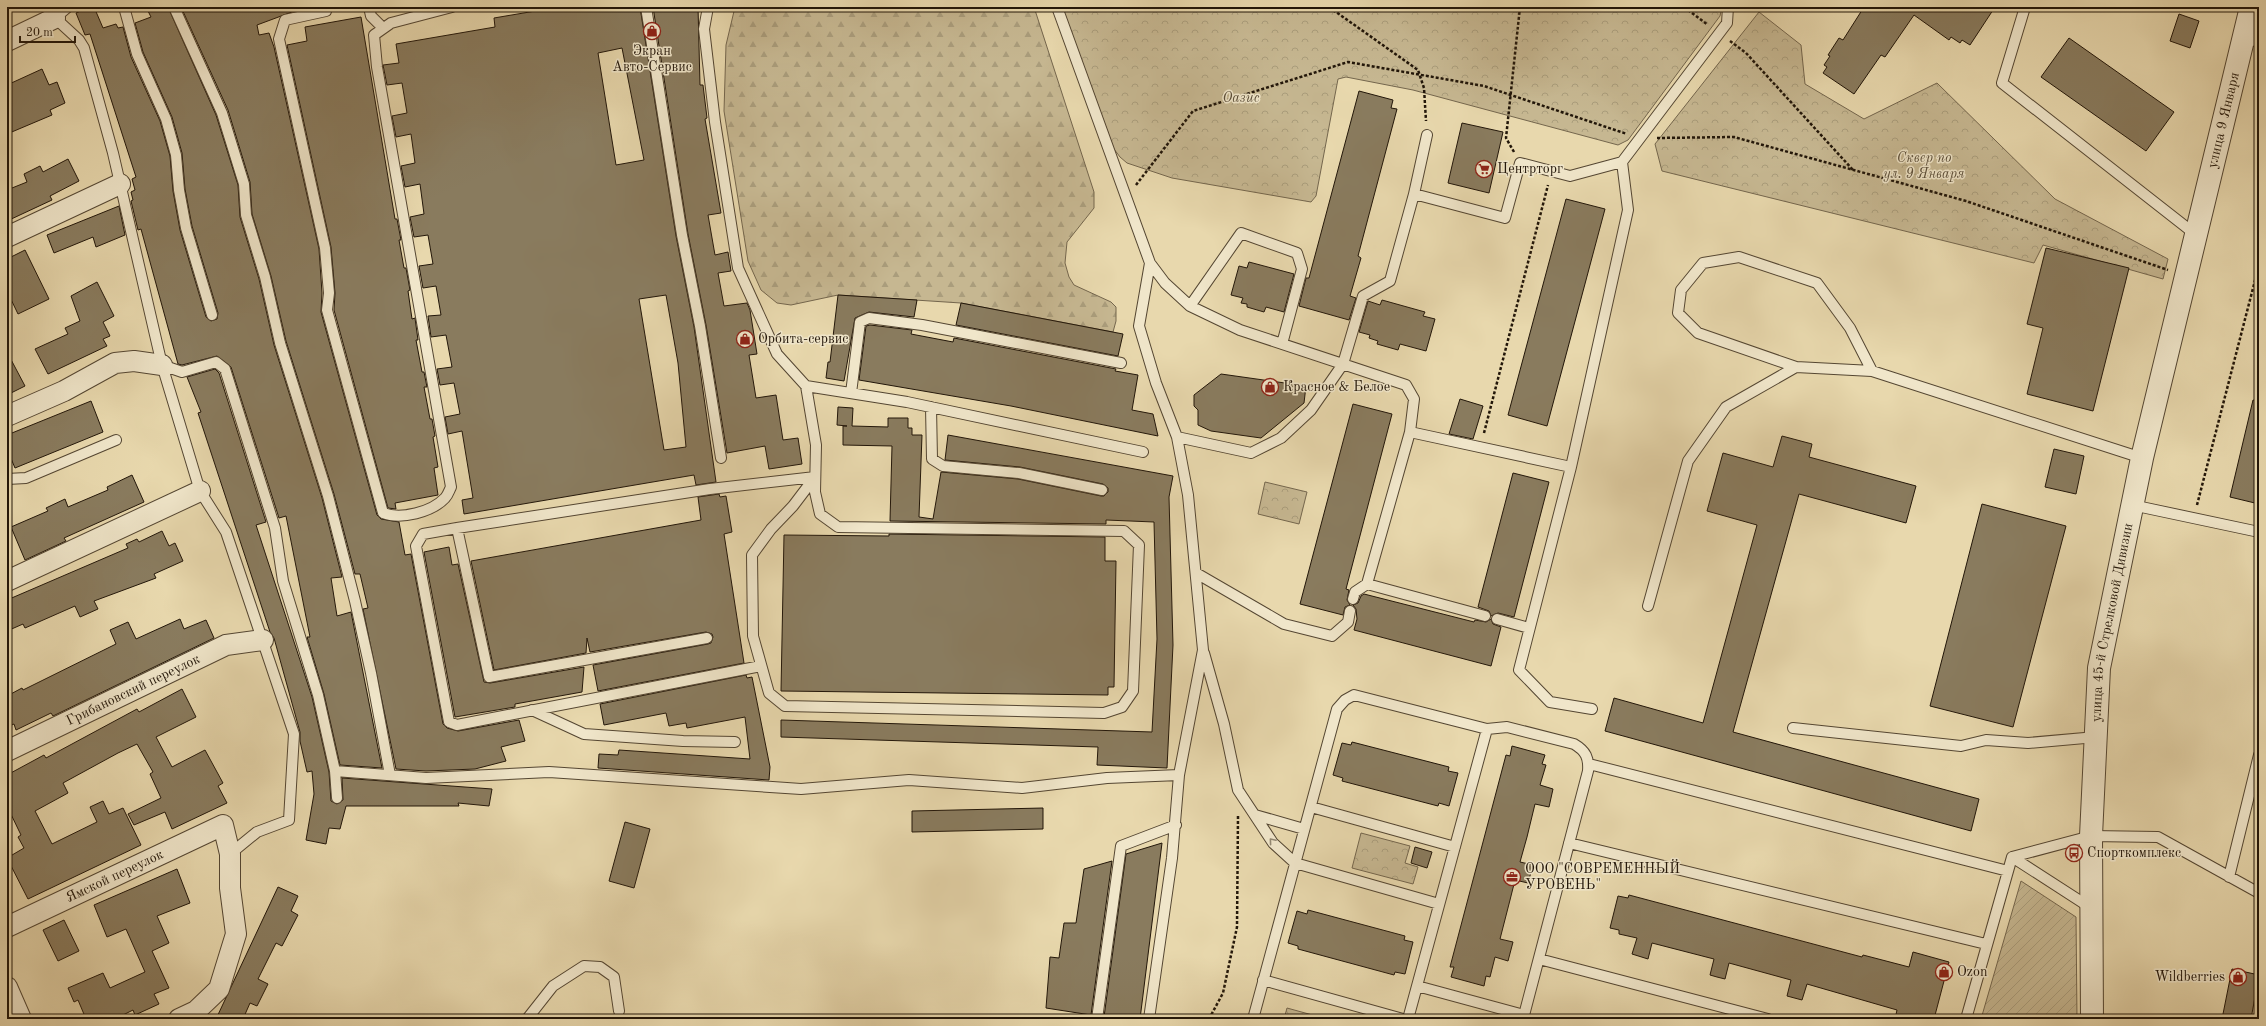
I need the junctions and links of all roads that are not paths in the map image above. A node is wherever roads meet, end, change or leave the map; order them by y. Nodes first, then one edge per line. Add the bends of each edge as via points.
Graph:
1 (124, 7) edge
2 (174, 7) edge
3 (326, 7) edge
4 (369, 7) edge
5 (452, 7) edge
6 (646, 7) edge
7 (708, 7) edge
8 (1057, 7) edge
9 (1728, 7) edge
10 (2025, 7) edge
11 (2251, 7) edge
12 (62, 12) edge
13 (384, 28) junction
14 (2251, 40) edge
15 (7, 41) edge
16 (1427, 135) road end
17 (1622, 162) junction
18 (120, 184) junction
19 (1414, 194) junction
20 (2195, 234) junction
21 (7, 237) edge
22 (1150, 263) junction
23 (1190, 306) junction
24 (212, 315) dead end
25 (1282, 344) junction
26 (1121, 363) dead end
27 (1343, 364) junction
28 (162, 365) junction
29 (1796, 367) junction
30 (1872, 371) junction
31 (806, 386) junction
32 (851, 393) junction
33 (931, 407) junction
34 (7, 416) edge
35 (1410, 432) junction
36 (1177, 437) junction
37 (116, 440) dead end
38 (1143, 452) dead end
39 (721, 458) dead end
40 (2142, 458) junction
41 (1571, 467) junction
42 (815, 477) junction
43 (7, 480) edge
44 (1102, 490) dead end
45 (200, 491) junction
46 (2132, 505) junction
47 (457, 528) junction
48 (2259, 532) edge
49 (1196, 573) junction
50 (7, 581) edge
51 (1367, 584) junction
52 (1353, 599) dead end
53 (1648, 606) dead end
54 (1350, 611) dead end
55 (1485, 616) dead end
56 (1497, 619) dead end
57 (1530, 628) junction
58 (707, 638) dead end
59 (264, 640) junction
60 (1203, 650) junction
61 (761, 666) junction
62 (1592, 709) dead end
63 (532, 710) junction
64 (1793, 728) dead end
65 (1487, 729) junction
66 (2096, 737) junction
67 (735, 742) dead end
68 (7, 752) edge
69 (2259, 755) edge
70 (1589, 764) junction
71 (335, 771) junction
72 (390, 775) junction
73 (1180, 775) junction
74 (337, 798) dead end
75 (1311, 806) junction
76 (1255, 815) junction
77 (1176, 825) junction
78 (1304, 829) junction
79 (2091, 836) junction
80 (1570, 843) junction
81 (1455, 847) junction
82 (230, 854) junction
83 (2012, 857) junction
84 (1295, 863) junction
85 (2008, 871) junction
86 (2229, 876) junction
87 (2259, 893) edge
88 (1439, 904) junction
89 (2092, 908) junction
90 (7, 927) edge
91 (1986, 944) junction
92 (1539, 959) junction
93 (1263, 980) junction
94 (7, 986) edge
95 (1417, 986) junction
96 (619, 1011) dead end
97 (188, 1015) edge
98 (1523, 1017) edge
99 (21, 1019) edge
100 (527, 1019) edge
101 (1097, 1019) edge
102 (1149, 1019) edge
103 (1253, 1019) edge
104 (1403, 1019) edge
105 (1408, 1019) edge
106 (1768, 1019) edge
107 (1966, 1019) edge
108 (2092, 1019) edge

1 - 24 lane via 138,54 166,119 176,155 186,228
2 - 72 lane via 222,113 244,184 246,215 265,277 280,343 328,496 355,601
3 - 13 lane via 326,11 285,20 279,39 324,248 329,293 327,310 383,513 391,516 430,509 446,497 451,487 377,66 374,35
4 - 13 lane via 372,16
5 - 13 lane via 391,23
6 - 39 lane via 682,236 700,326
7 - 31 lane via 704,29 715,122 738,268 777,354
8 - 22 lane
9 - 17 lane via 1727,23
10 - 20 lane via 2002,83
11 - 14 street, улица 9 Января
12 - 15 street
12 - 18 lane via 84,48
14 - 20 street, улица 9 Января
16 - 19 lane
17 - 19 lane via 1570,176 1520,163 1505,218
17 - 41 lane via 1628,210
18 - 21 street
18 - 28 lane
19 - 27 lane via 1390,281 1363,296
20 - 40 street, улица 45-й Стрелковой Дивизии
22 - 23 lane via 1165,283
22 - 36 lane via 1139,326 1156,383
23 - 25 lane via 1240,330
23 - 25 lane via 1242,233 1297,253 1302,269
25 - 27 lane
26 - 32 lane via 922,325 869,318 860,322
27 - 35 lane via 1406,385 1414,399
27 - 36 lane via 1311,410 1281,438 1251,453
28 - 34 street via 134,361 115,362 64,391
28 - 45 lane
28 - 71 lane via 182,372 216,362 225,369 275,528 283,581 318,695
29 - 30 lane
29 - 30 lane via 1698,333 1678,313 1681,290 1703,263 1738,256 1817,283 1850,328
29 - 53 lane via 1726,407 1688,461
30 - 40 lane
31 - 32 lane
31 - 42 lane via 816,445
32 - 33 lane
33 - 38 lane
33 - 44 lane via 932,459 943,466 1019,474
35 - 41 lane
35 - 51 lane
36 - 49 lane via 1188,495
37 - 43 lane via 26,478
40 - 46 street, улица 45-й Стрелковой Дивизии
41 - 57 lane
42 - 47 lane via 710,489
42 - 61 lane via 752,555 752,636
42 - 61 lane via 815,492 820,514 838,526 1124,531 1139,545 1133,691 1122,706 1104,713 785,706 769,693
45 - 50 street
45 - 59 lane via 226,532
46 - 48 lane
46 - 66 street, улица 45-й Стрелковой Дивизии via 2099,668
47 - 58 lane via 489,677
47 - 63 lane via 423,534 416,546 449,722 457,725
49 - 54 lane via 1284,624 1332,636 1348,622
49 - 60 lane
51 - 52 lane via 1355,592
51 - 55 lane
56 - 57 lane
57 - 62 lane via 1519,670 1550,702
59 - 68 street, Грибановский переулок via 226,645
59 - 82 lane via 294,734 289,820 257,832
60 - 73 lane
60 - 76 lane via 1224,724 1238,790
61 - 63 lane
63 - 67 lane via 584,734 683,742
64 - 66 lane via 1961,746 1986,740 2028,743
65 - 70 lane via 1507,727 1574,744 1585,753
65 - 75 lane via 1354,695 1337,709
65 - 81 lane
66 - 79 street, улица 45-й Стрелковой Дивизии
69 - 86 lane
70 - 80 lane
70 - 85 lane
71 - 72 lane
71 - 74 lane
72 - 73 lane via 426,778 550,772 801,789 910,780 1022,788 1107,778
73 - 77 lane
75 - 78 lane
75 - 81 lane
76 - 78 lane
84 -> 76 lane via 1273,843
77 - 101 lane via 1121,846
77 - 102 lane
78 - 84 lane
79 - 83 lane
79 - 86 lane via 2158,837
79 - 89 street, улица 45-й Стрелковой Дивизии
80 - 91 lane
80 - 92 lane
81 - 88 lane
82 - 90 street, Ямской переулок via 223,825
82 - 97 street via 230,888 236,934 219,989
83 - 85 lane
83 - 89 lane
84 - 88 lane
84 - 93 lane
85 - 91 lane
86 - 87 lane
88 - 95 lane
89 - 108 street, улица 45-й Стрелковой Дивизии
91 - 107 lane
92 - 98 lane
92 - 106 lane
93 - 103 lane
93 - 104 lane
94 - 99 street
95 - 98 lane
95 - 105 lane
96 - 100 lane via 614,976 600,967 584,966 553,986

